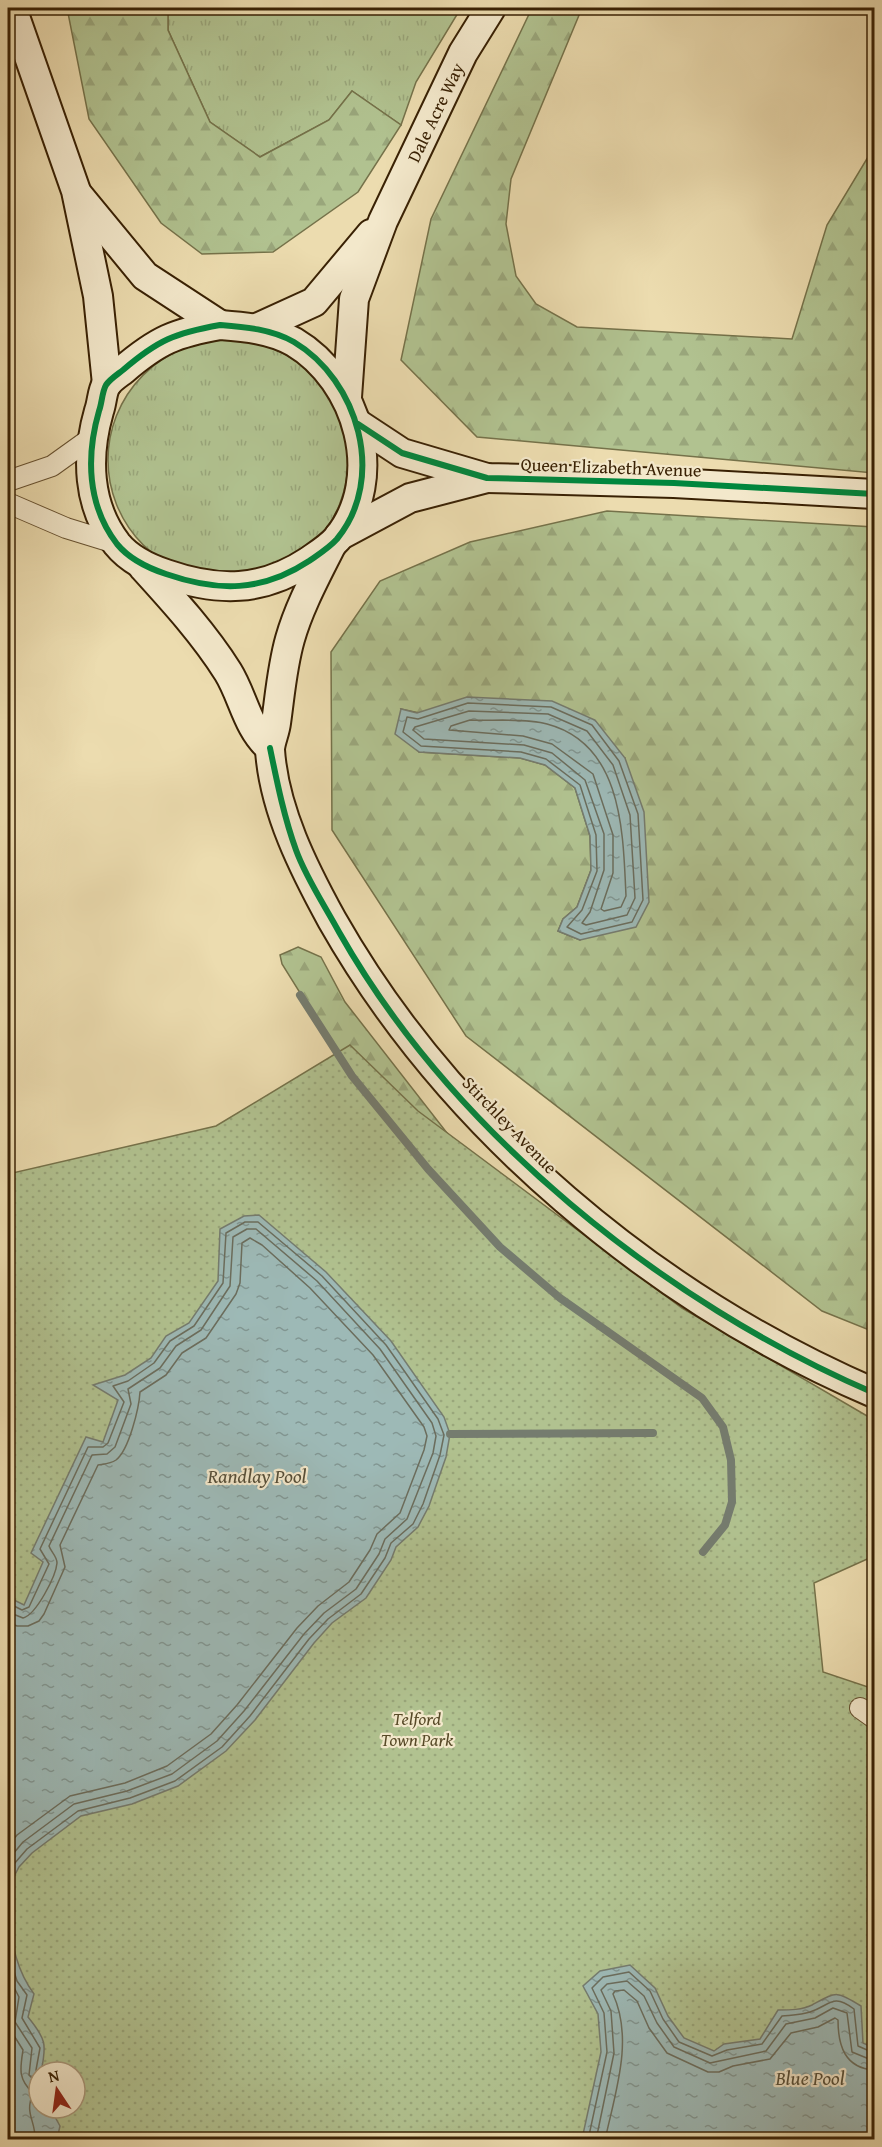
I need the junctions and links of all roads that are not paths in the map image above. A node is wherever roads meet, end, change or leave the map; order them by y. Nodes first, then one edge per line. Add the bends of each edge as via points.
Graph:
1 (12, 8) edge
2 (490, 8) edge
3 (76, 191) junction
4 (383, 220) junction
5 (220, 325) junction
6 (257, 328) junction
7 (107, 384) junction
8 (347, 397) junction
9 (358, 424) junction
10 (91, 438) junction
11 (487, 478) junction
12 (8, 481) edge
13 (874, 494) edge
14 (8, 503) edge
15 (335, 541) junction
16 (118, 544) junction
17 (142, 565) junction
18 (270, 748) junction
19 (874, 1393) edge

1 - 3 street
2 - 4 street, Dale Acre Way via 463,53
3 - 5 street via 145,276
3 - 7 street via 99,296
4 - 6 street, Dale Acre Way via 314,302
4 - 8 street, Dale Acre Way via 354,299
5 - 6 street
5 - 7 street via 180,332 145,351
6 - 8 street via 293,342 324,366
7 - 10 street
8 - 9 street
9 - 11 street, Queen Elizabeth Avenue via 402,453
9 - 15 street via 360,475 356,503
10 - 12 street via 52,466
10 - 16 street via 92,484 99,512
11 - 13 street, Queen Elizabeth Avenue
11 - 15 street, Queen Elizabeth Avenue via 410,498
14 - 16 street via 66,528
15 - 17 street, Queen Elizabeth Avenue via 282,575 235,587 204,586
15 - 18 street via 290,637
16 - 17 street
17 - 18 street via 227,670 254,730
18 - 19 street, Stirchley Avenue via 297,852 328,911 359,966 399,1024 462,1099 550,1187 704,1303 836,1377

